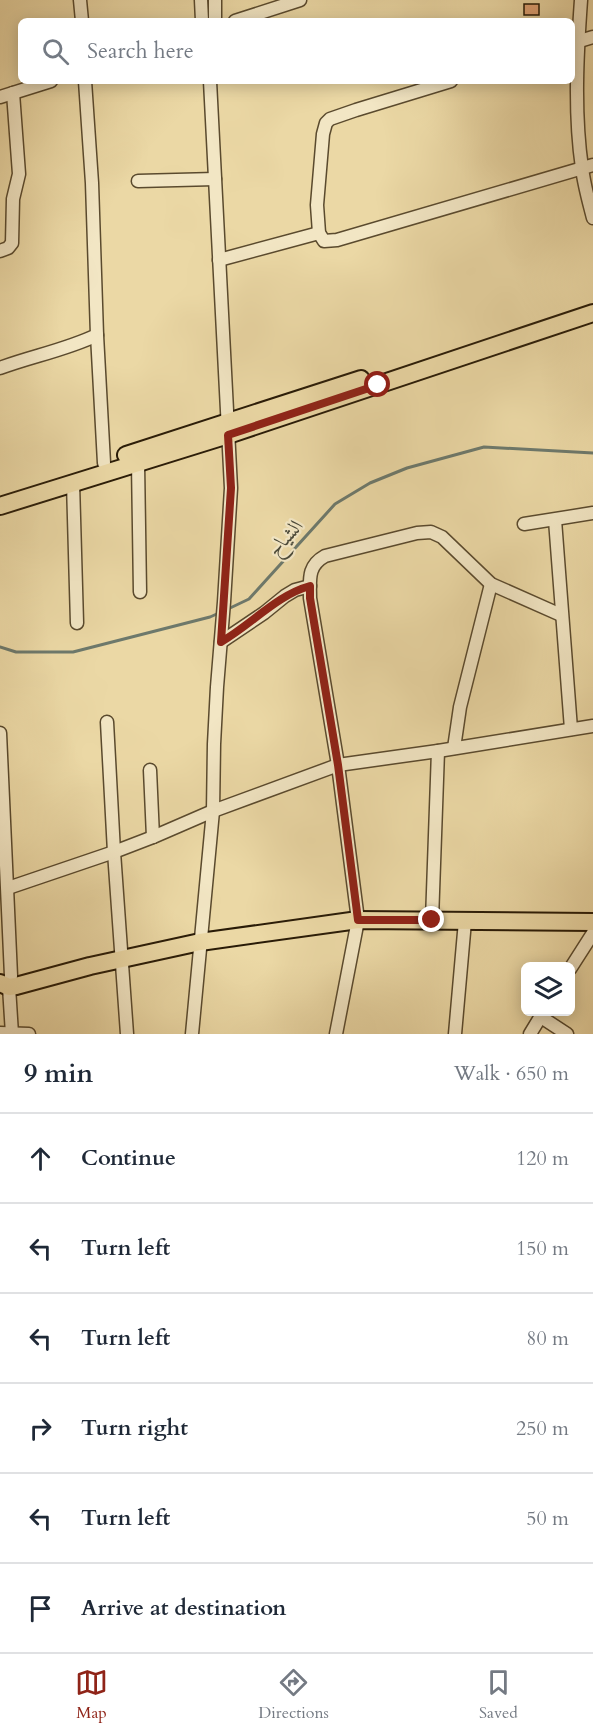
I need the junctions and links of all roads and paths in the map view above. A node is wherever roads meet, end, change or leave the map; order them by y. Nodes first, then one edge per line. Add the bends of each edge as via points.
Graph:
1 (80, 0) edge
2 (201, 0) edge
3 (215, 0) edge
4 (300, 0) edge
5 (581, 0) edge
6 (82, 18) edge
7 (202, 18) edge
8 (215, 18) edge
9 (244, 18) edge
10 (593, 37) edge
11 (575, 43) edge
12 (42, 84) edge
13 (85, 84) edge
14 (210, 84) edge
15 (441, 84) edge
16 (14, 93) junction
17 (0, 97) edge
18 (587, 167) edge
19 (215, 179) junction
20 (138, 181) dead end
21 (593, 218) edge
22 (319, 233) junction
23 (0, 251) edge
24 (219, 260) junction
25 (593, 304) edge
26 (593, 313) edge
27 (97, 335) junction
28 (0, 368) edge
29 (228, 429) junction
30 (104, 463) junction
31 (138, 463) junction
32 (73, 483) junction
33 (0, 496) edge
34 (0, 506) edge
35 (593, 513) edge
36 (555, 520) junction
37 (524, 524) dead end
38 (491, 584) junction
39 (310, 586) junction
40 (140, 592) dead end
41 (561, 615) junction
42 (76, 623) dead end
43 (221, 642) junction
44 (107, 722) dead end
45 (593, 726) edge
46 (571, 729) junction
47 (0, 733) edge
48 (454, 748) junction
49 (438, 751) junction
50 (338, 765) junction
51 (150, 770) dead end
52 (213, 811) junction
53 (2, 821) edge
54 (153, 837) junction
55 (114, 852) junction
56 (8, 888) junction
57 (358, 920) junction
58 (432, 920) junction
59 (465, 921) junction
60 (593, 922) edge
61 (593, 933) edge
62 (200, 942) junction
63 (121, 958) junction
64 (574, 962) edge
65 (9, 983) edge
66 (542, 1016) edge
67 (545, 1016) edge
68 (15, 1033) edge
69 (127, 1034) edge
70 (192, 1034) edge
71 (336, 1034) edge
72 (455, 1034) edge
73 (530, 1034) edge
74 (567, 1034) edge

1 - 6 street
2 - 7 street
3 - 8 street
4 - 9 street
5 - 11 street
10 - 11 street
11 - 18 street
12 - 16 street
13 - 27 street
14 - 19 street
15 - 22 street via 326,123 317,205
16 - 17 street
16 - 23 street via 19,167 13,198 14,234 11,246
18 - 21 street
18 - 22 street via 337,240 324,241
19 - 20 street
19 - 24 street
22 - 24 street
24 - 29 street
25 - 29 main road
26 - 29 main road
27 - 28 street
27 - 30 street
29 - 30 main road
29 - 31 main road
29 - 43 street via 231,488
30 - 33 main road
31 - 32 main road
31 - 40 street
32 - 34 main road
32 - 42 street
35 - 36 street
36 - 37 street
36 - 41 street
38 - 39 street via 442,537 427,532 325,556 312,567
38 - 41 street
38 - 48 street
39 - 43 street via 285,596
39 - 50 street
41 - 46 street
43 - 52 street
44 - 55 street
45 - 46 street
46 - 48 street
47 - 53 street
48 - 49 street
49 - 50 street
49 - 58 street
50 - 52 street
50 - 57 street
51 - 54 street
52 - 54 street
52 - 62 street
53 - 56 street
54 - 55 street
55 - 56 street
55 - 63 street
56 - 65 street
57 - 58 main road
57 - 62 main road
57 - 71 street
58 - 59 main road
59 - 60 main road
59 - 72 street
61 - 64 street
62 - 63 main road
62 - 70 street
63 - 65 main road
63 - 69 street
65 - 68 street
66 - 73 street
67 - 74 street

